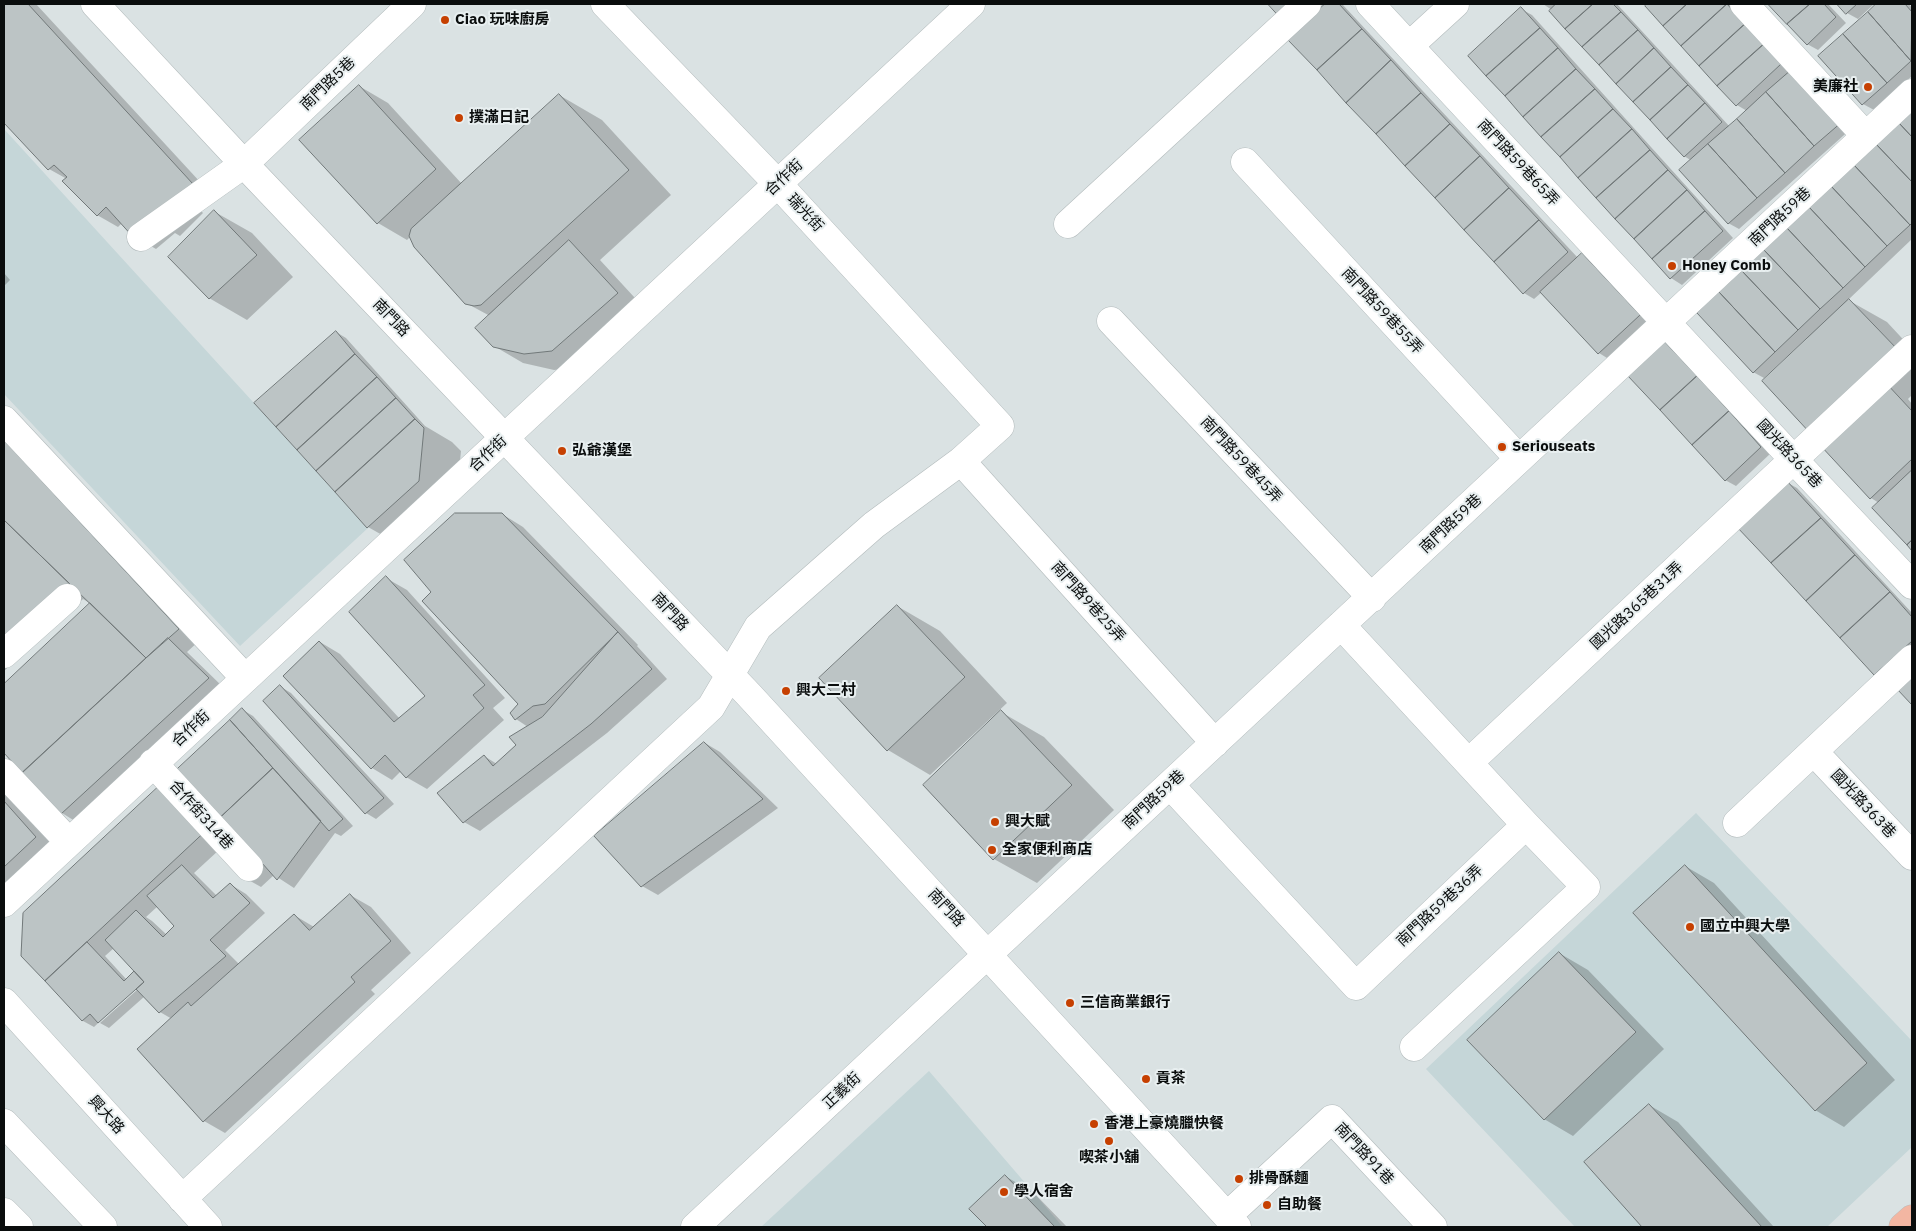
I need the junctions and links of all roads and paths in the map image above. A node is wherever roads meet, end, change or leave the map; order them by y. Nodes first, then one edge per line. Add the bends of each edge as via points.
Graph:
1 (95, 4) edge
2 (412, 4) edge
3 (606, 4) edge
4 (971, 4) edge
5 (1307, 4) edge
6 (1370, 4) edge
7 (1455, 4) edge
8 (1744, 4) edge
9 (1409, 46) junction
10 (1912, 93) edge
11 (1866, 136) junction
12 (1245, 162) dead end
13 (244, 164) junction
14 (778, 184) junction
15 (1068, 224) dead end
16 (141, 237) dead end
17 (1111, 321) dead end
18 (1666, 323) junction
19 (1912, 349) edge
20 (4, 420) edge
21 (506, 438) junction
22 (1519, 459) junction
23 (1794, 460) junction
24 (961, 461) junction
25 (1912, 585) edge
26 (67, 598) dead end
27 (1372, 598) junction
28 (1341, 625) junction
29 (4, 654) edge
30 (1912, 659) edge
31 (730, 675) junction
32 (245, 678) junction
33 (1215, 743) junction
34 (1480, 752) dead end
35 (1814, 752) junction
36 (154, 762) junction
37 (4, 773) edge
38 (1170, 785) junction
39 (1737, 823) dead end
40 (1526, 825) junction
41 (69, 842) junction
42 (1912, 856) edge
43 (249, 867) dead end
44 (4, 903) edge
45 (989, 954) junction
46 (4, 1002) edge
47 (1414, 1047) dead end
48 (4, 1123) edge
49 (182, 1199) junction
50 (4, 1212) edge
51 (1912, 1219) edge
52 (1232, 1222) edge
53 (18, 1227) edge
54 (103, 1227) edge
55 (208, 1227) edge
56 (696, 1227) edge
57 (1433, 1227) edge
58 (1903, 1227) edge

1 - 13 street, 南門路
2 - 13 street, 南門路5巷
3 - 14 street, 瑞光街
4 - 14 street, 合作街
5 - 15 street
6 - 9 street, 南門路59巷65弄
7 - 9 street
8 - 11 street
9 - 18 street, 南門路59巷65弄
10 - 11 street, 南門路59巷
11 - 18 street, 南門路59巷
12 - 22 street, 南門路59巷55弄
13 - 16 street, 南門路5巷
13 - 21 street, 南門路
14 - 21 street, 合作街
14 - 24 street, 瑞光街 via 1000,426
17 - 27 street, 南門路59巷45弄
18 - 22 street, 南門路59巷
18 - 23 street, 國光路365巷
19 - 23 street, 國光路365巷31弄
20 - 32 street
21 - 31 street, 南門路
21 - 32 street, 合作街
22 - 27 street, 南門路59巷
23 - 25 street, 國光路365巷
23 - 34 street, 國光路365巷31弄
24 - 31 street via 874,524 758,627
24 - 33 street, 南門路9巷25弄
26 - 29 street
27 - 28 street, 南門路59巷
28 - 33 street, 南門路59巷
28 - 40 street
30 - 35 street
31 - 45 street, 南門路
31 - 49 street via 711,706
32 - 36 street, 合作街
33 - 38 street, 南門路59巷
35 - 39 street
35 - 42 street, 國光路363巷
36 - 41 street, 合作街
36 - 43 street, 合作街314巷
37 - 41 street
38 - 40 street, 南門路59巷36弄 via 1356,986
38 - 45 street, 南門路59巷
40 - 47 street via 1586,887
41 - 44 street, 合作街
45 - 52 street, 南門路
45 - 56 street, 正義街
46 - 49 street, 興大路
48 - 54 street
49 - 55 street, 興大路
50 - 53 street
51 - 58 main road
52 - 57 street, 南門路91巷 via 1332,1119

